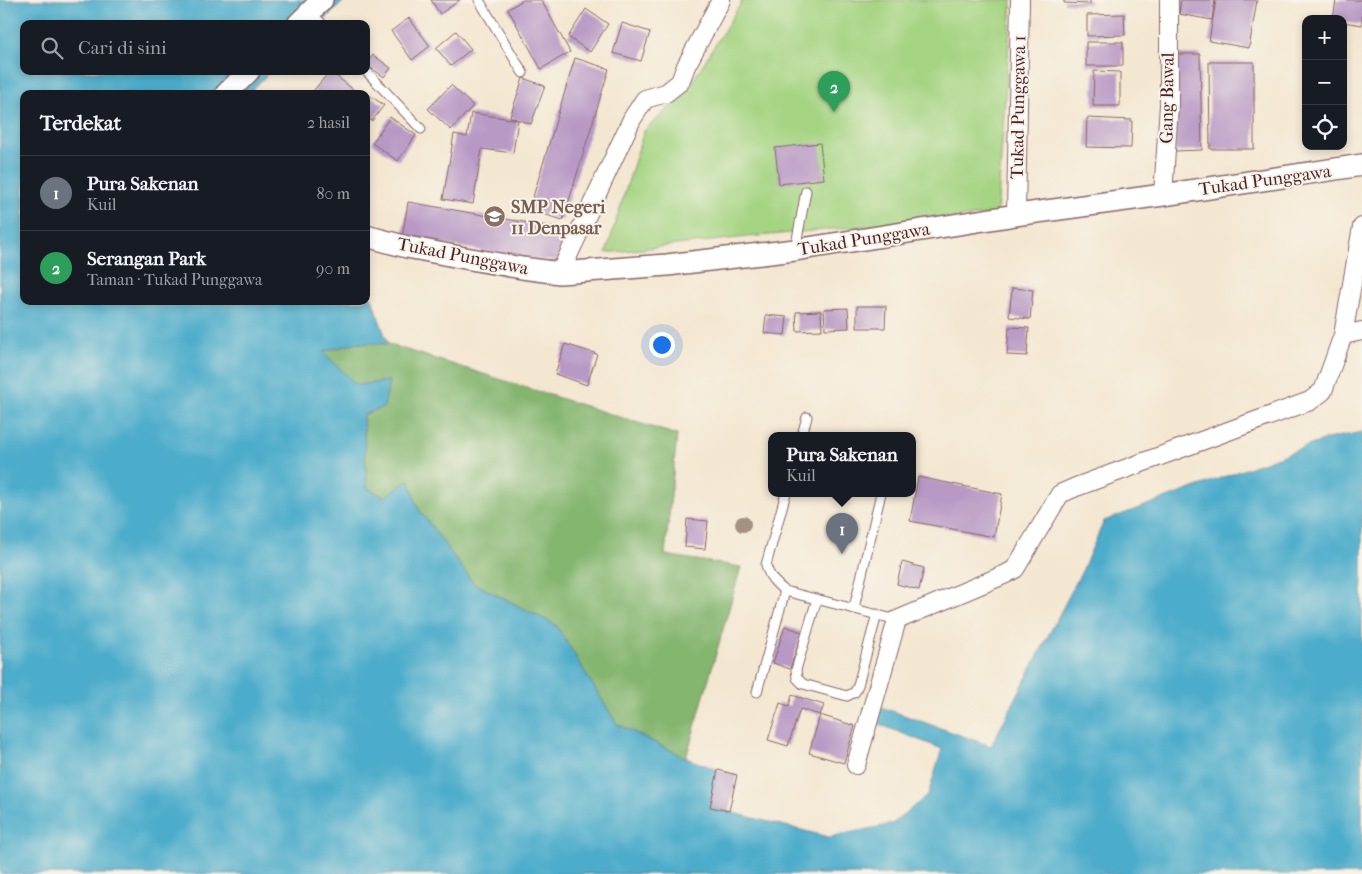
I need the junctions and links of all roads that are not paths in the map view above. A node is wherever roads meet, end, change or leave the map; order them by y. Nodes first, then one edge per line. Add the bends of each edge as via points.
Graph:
1 (479, 0) edge
2 (721, 0) edge
3 (1020, 0) edge
4 (1168, 0) edge
5 (523, 73) dead end
6 (246, 75) edge
7 (370, 75) edge
8 (230, 90) edge
9 (421, 129) dead end
10 (1362, 166) edge
11 (806, 191) dead end
12 (1163, 195) junction
13 (1016, 215) junction
14 (1362, 227) edge
15 (370, 237) edge
16 (795, 250) junction
17 (560, 273) junction
18 (1362, 331) edge
19 (1343, 335) junction
20 (807, 417) dead end
21 (803, 432) edge
22 (785, 497) edge
23 (880, 497) edge
24 (785, 591) junction
25 (817, 599) junction
26 (854, 608) junction
27 (877, 614) junction
28 (897, 620) junction
29 (757, 692) dead end
30 (856, 765) dead end

1 - 5 lane
2 - 17 street via 680,82 666,93 646,100 632,119
3 - 13 street, Tukad Punggawa 1
4 - 12 street, Gang Bawal via 1168,105
6 - 8 street
7 - 9 lane
10 - 12 street, Tukad Punggawa
11 - 16 lane
12 - 13 street, Tukad Punggawa
13 - 16 street, Tukad Punggawa
14 - 19 street
15 - 17 street, Tukad Punggawa via 465,258
16 - 17 street, Tukad Punggawa
18 - 19 street
19 - 28 street via 1323,391 1310,402 1060,494 1015,569
20 - 21 lane
22 - 24 lane via 766,565 769,576
23 - 26 lane
24 - 25 lane
24 - 29 lane
25 - 26 lane
25 - 27 lane via 796,670 797,678 802,684 847,696 855,692 858,685
26 - 27 lane
27 - 28 lane
28 - 30 street

